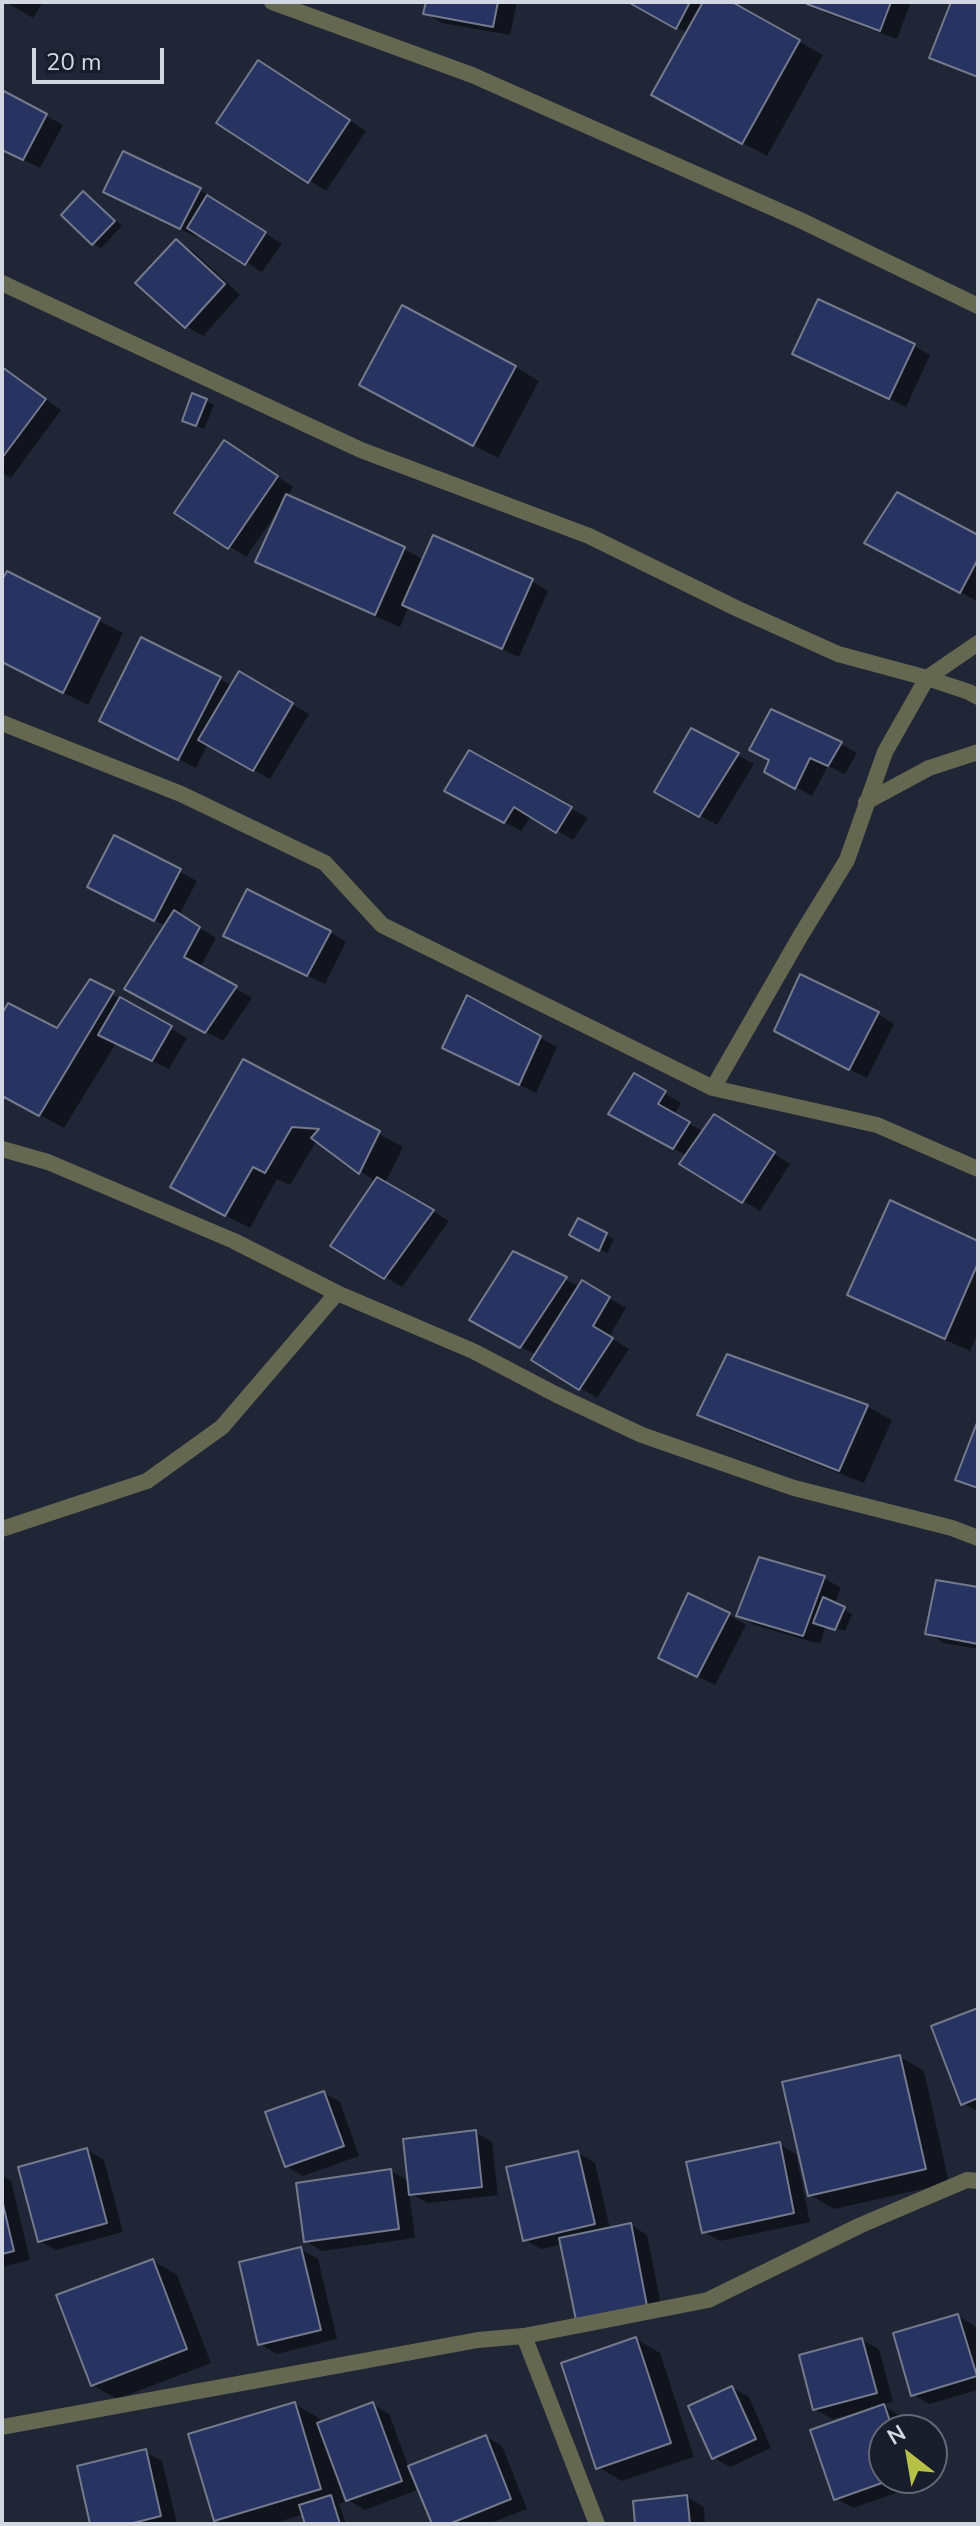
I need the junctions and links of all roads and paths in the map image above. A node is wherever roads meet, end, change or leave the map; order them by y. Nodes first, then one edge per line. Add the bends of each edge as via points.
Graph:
1 (272, 2) edge
2 (2, 283) edge
3 (978, 306) edge
4 (978, 643) edge
5 (927, 678) junction
6 (978, 697) edge
7 (2, 723) edge
8 (978, 752) edge
9 (866, 802) junction
10 (713, 1088) junction
11 (2, 1149) edge
12 (978, 1169) edge
13 (337, 1293) junction
14 (2, 1529) edge
15 (978, 1538) edge
16 (978, 2181) edge
17 (524, 2336) junction
18 (2, 2427) edge
19 (597, 2524) edge

1 - 3 street via 472,75 800,220
2 - 5 street via 361,450 589,536 838,654
4 - 5 street
5 - 6 street
5 - 9 street via 885,752
7 - 10 street via 181,794 325,863 382,925
8 - 9 street via 929,768
9 - 10 street via 847,860
10 - 12 street via 877,1125
11 - 13 street via 48,1162 234,1241
13 - 14 street via 222,1427 147,1481
13 - 15 street via 473,1351 642,1435 794,1488
16 - 17 street via 967,2180 861,2225 708,2300
17 - 18 street
17 - 19 street

